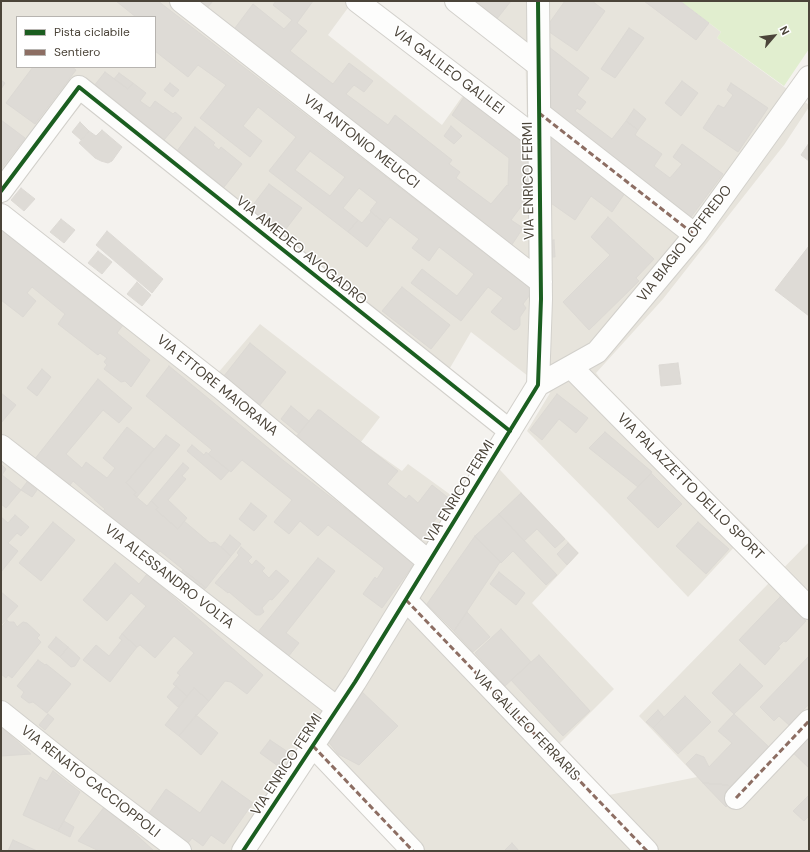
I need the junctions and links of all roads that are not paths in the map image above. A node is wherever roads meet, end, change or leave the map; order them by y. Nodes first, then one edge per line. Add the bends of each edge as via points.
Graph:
1 (181, 1) edge
2 (357, 1) edge
3 (456, 1) edge
4 (538, 1) edge
5 (538, 65) junction
6 (809, 77) edge
7 (538, 113) junction
8 (539, 140) junction
9 (1, 191) edge
10 (1, 215) edge
11 (695, 235) junction
12 (541, 282) junction
13 (571, 367) junction
14 (538, 385) junction
15 (510, 431) junction
16 (1, 446) edge
17 (429, 562) junction
18 (406, 600) junction
19 (809, 608) edge
20 (337, 708) junction
21 (1, 712) edge
22 (809, 721) edge
23 (312, 746) junction
24 (736, 798) dead end
25 (180, 851) edge
26 (243, 851) edge
27 (413, 851) edge
28 (647, 851) edge

1 - 12 street, VIA ANTONIO MEUCCI
2 - 8 street, VIA GALILEO GALILEI
3 - 5 street
4 - 5 street, VIA ENRICO FERMI
5 - 7 street, VIA ENRICO FERMI
6 - 11 street, VIA BIAGIO LOFFREDO
7 - 8 street, VIA ENRICO FERMI
7 - 11 street, VIA ENRICO FERMI
8 - 12 street, VIA ENRICO FERMI
9 - 15 street, VIA AMEDEO AVOGADRO via 79,87
10 - 17 street, VIA ETTORE MAIORANA via 221,388
11 - 13 street, VIA BIAGIO LOFFREDO via 597,352
12 - 14 street, VIA ENRICO FERMI
13 - 14 street, VIA BIAGIO LOFFREDO
13 - 19 street, VIA PALAZZETTO DELLO SPORT
14 - 15 street, VIA ENRICO FERMI
15 - 17 street, VIA ENRICO FERMI
16 - 20 street, VIA ALESSANDRO VOLTA
17 - 18 street, VIA ENRICO FERMI
18 - 20 street, VIA ENRICO FERMI
18 - 28 street, VIA GALILEO FERRARIS
20 - 23 street, VIA ENRICO FERMI
21 - 25 street, VIA RENATO CACCIOPPOLI
22 - 24 street
23 - 26 street, VIA ENRICO FERMI
23 - 27 street

